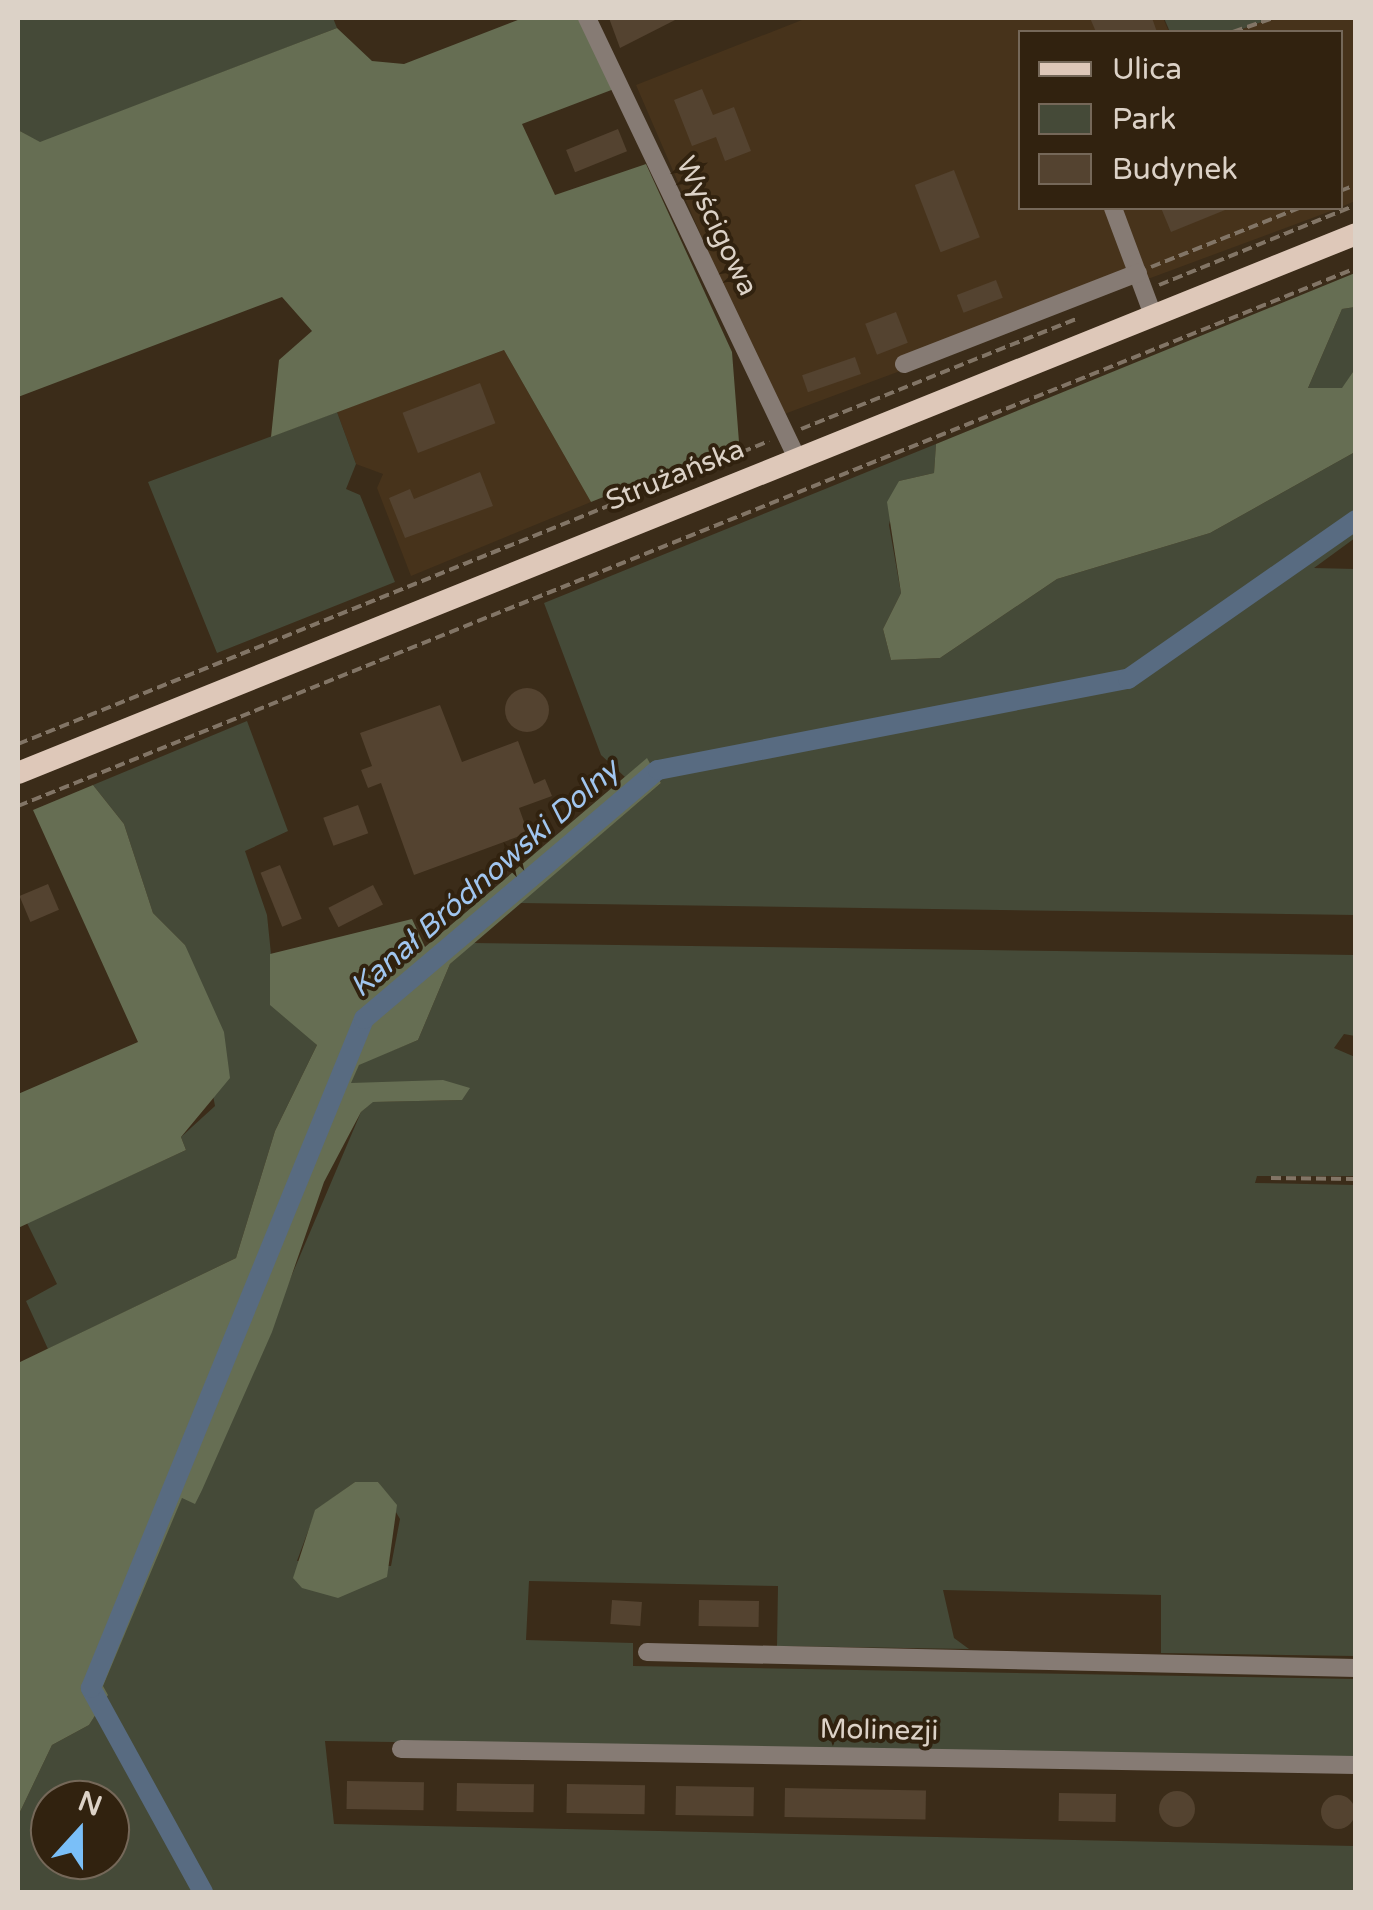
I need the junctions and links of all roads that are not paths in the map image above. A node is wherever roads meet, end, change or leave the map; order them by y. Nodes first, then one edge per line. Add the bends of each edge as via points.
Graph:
1 (587, 18) edge
2 (1114, 210) edge
3 (1356, 234) edge
4 (1141, 282) junction
5 (1153, 315) junction
6 (904, 364) dead end
7 (797, 458) junction
8 (18, 774) edge
9 (647, 1652) dead end
10 (1356, 1668) edge
11 (401, 1749) dead end
12 (1356, 1765) edge

1 - 7 street, Wyścigowa
2 - 4 street
3 - 5 main road, Strużańska
4 - 5 street
4 - 6 street
5 - 7 main road, Strużańska
7 - 8 main road, Strużańska
9 - 10 street
11 - 12 street, Molinezji

